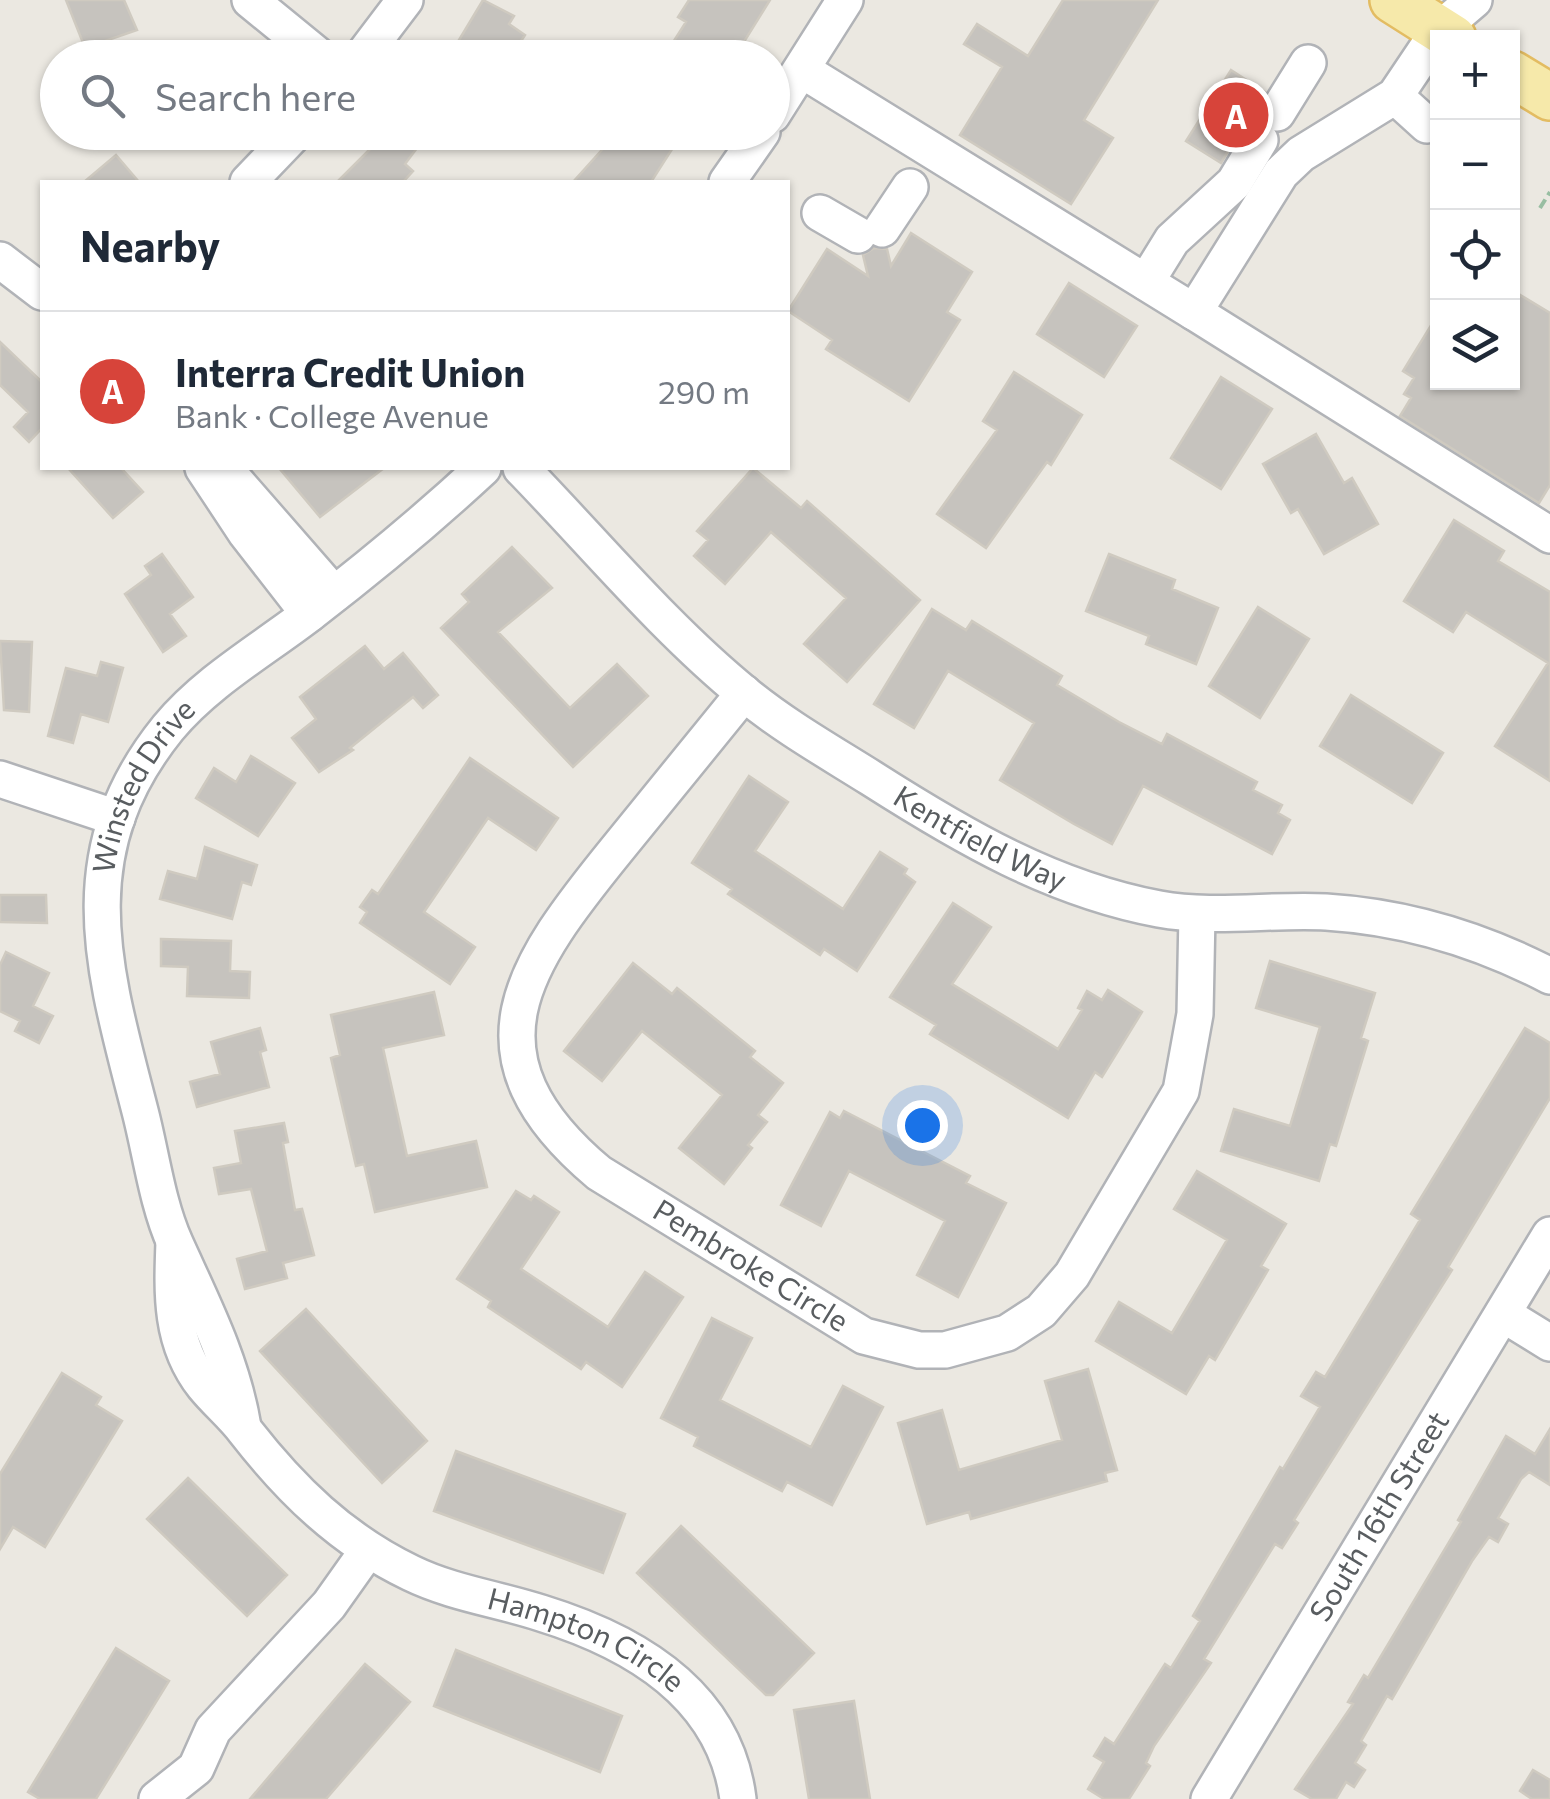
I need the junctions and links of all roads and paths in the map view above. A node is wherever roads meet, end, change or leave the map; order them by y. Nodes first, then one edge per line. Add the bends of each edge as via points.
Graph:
1 (250, 0) edge
2 (405, 0) edge
3 (846, 0) edge
4 (1393, 0) edge
5 (1474, 0) edge
6 (1447, 22) edge
7 (299, 40) edge
8 (375, 40) edge
9 (1308, 62) dead end
10 (802, 70) junction
11 (1520, 79) edge
12 (790, 88) edge
13 (1394, 96) junction
14 (1550, 97) edge
15 (1428, 125) dead end
16 (279, 150) edge
17 (749, 150) edge
18 (250, 180) edge
19 (728, 180) edge
20 (910, 187) dead end
21 (1550, 192) edge
22 (1540, 208) dead end
23 (820, 213) dead end
24 (0, 260) edge
25 (1146, 282) junction
26 (40, 290) edge
27 (1194, 312) junction
28 (204, 470) edge
29 (225, 470) edge
30 (482, 470) edge
31 (523, 470) edge
32 (1550, 534) edge
33 (322, 604) junction
34 (744, 693) junction
35 (0, 780) edge
36 (117, 818) junction
37 (1197, 914) junction
38 (1550, 976) edge
39 (1550, 1235) edge
40 (1503, 1314) junction
41 (1550, 1343) edge
42 (368, 1550) junction
43 (194, 1784) edge
44 (157, 1799) edge
45 (738, 1799) edge
46 (1209, 1799) edge

1 - 7 street
2 - 8 street
3 - 10 street
4 - 6 main road
5 - 6 street
6 - 13 street
9 - 25 street via 1234,183 1172,240
10 - 12 street
10 - 25 street
11 - 14 main road
13 - 15 street
13 - 27 street via 1301,154 1281,174
16 - 18 street
17 - 19 street
20 - 23 street via 870,232
21 - 22 path
24 - 26 street
25 - 27 street
27 - 32 street
28 - 33 street via 246,533
29 - 33 street
30 - 33 street, Winsted Drive
31 - 34 street, Kentfield Way
33 - 36 street, Winsted Drive via 196,699 168,728
34 - 37 street, Kentfield Way via 796,732 996,853 1118,900
34 - 37 street, Pembroke Circle via 545,943 520,996 519,1050 538,1110 599,1172 864,1336 919,1350 978,1344 1041,1312 1072,1276 1181,1090 1195,1014
35 - 36 street
36 - 42 street, Winsted Drive via 100,915 105,970 174,1241 212,1318 243,1427 315,1511
37 - 38 street, Kentfield Way via 1324,912 1390,919 1461,937
39 - 40 street, South 16th Street
40 - 41 street
40 - 46 street, South 16th Street
42 - 43 street via 329,1605 213,1730
42 - 45 street, Hampton Circle via 453,1589 588,1629 635,1654 710,1715 730,1759
43 - 44 street

